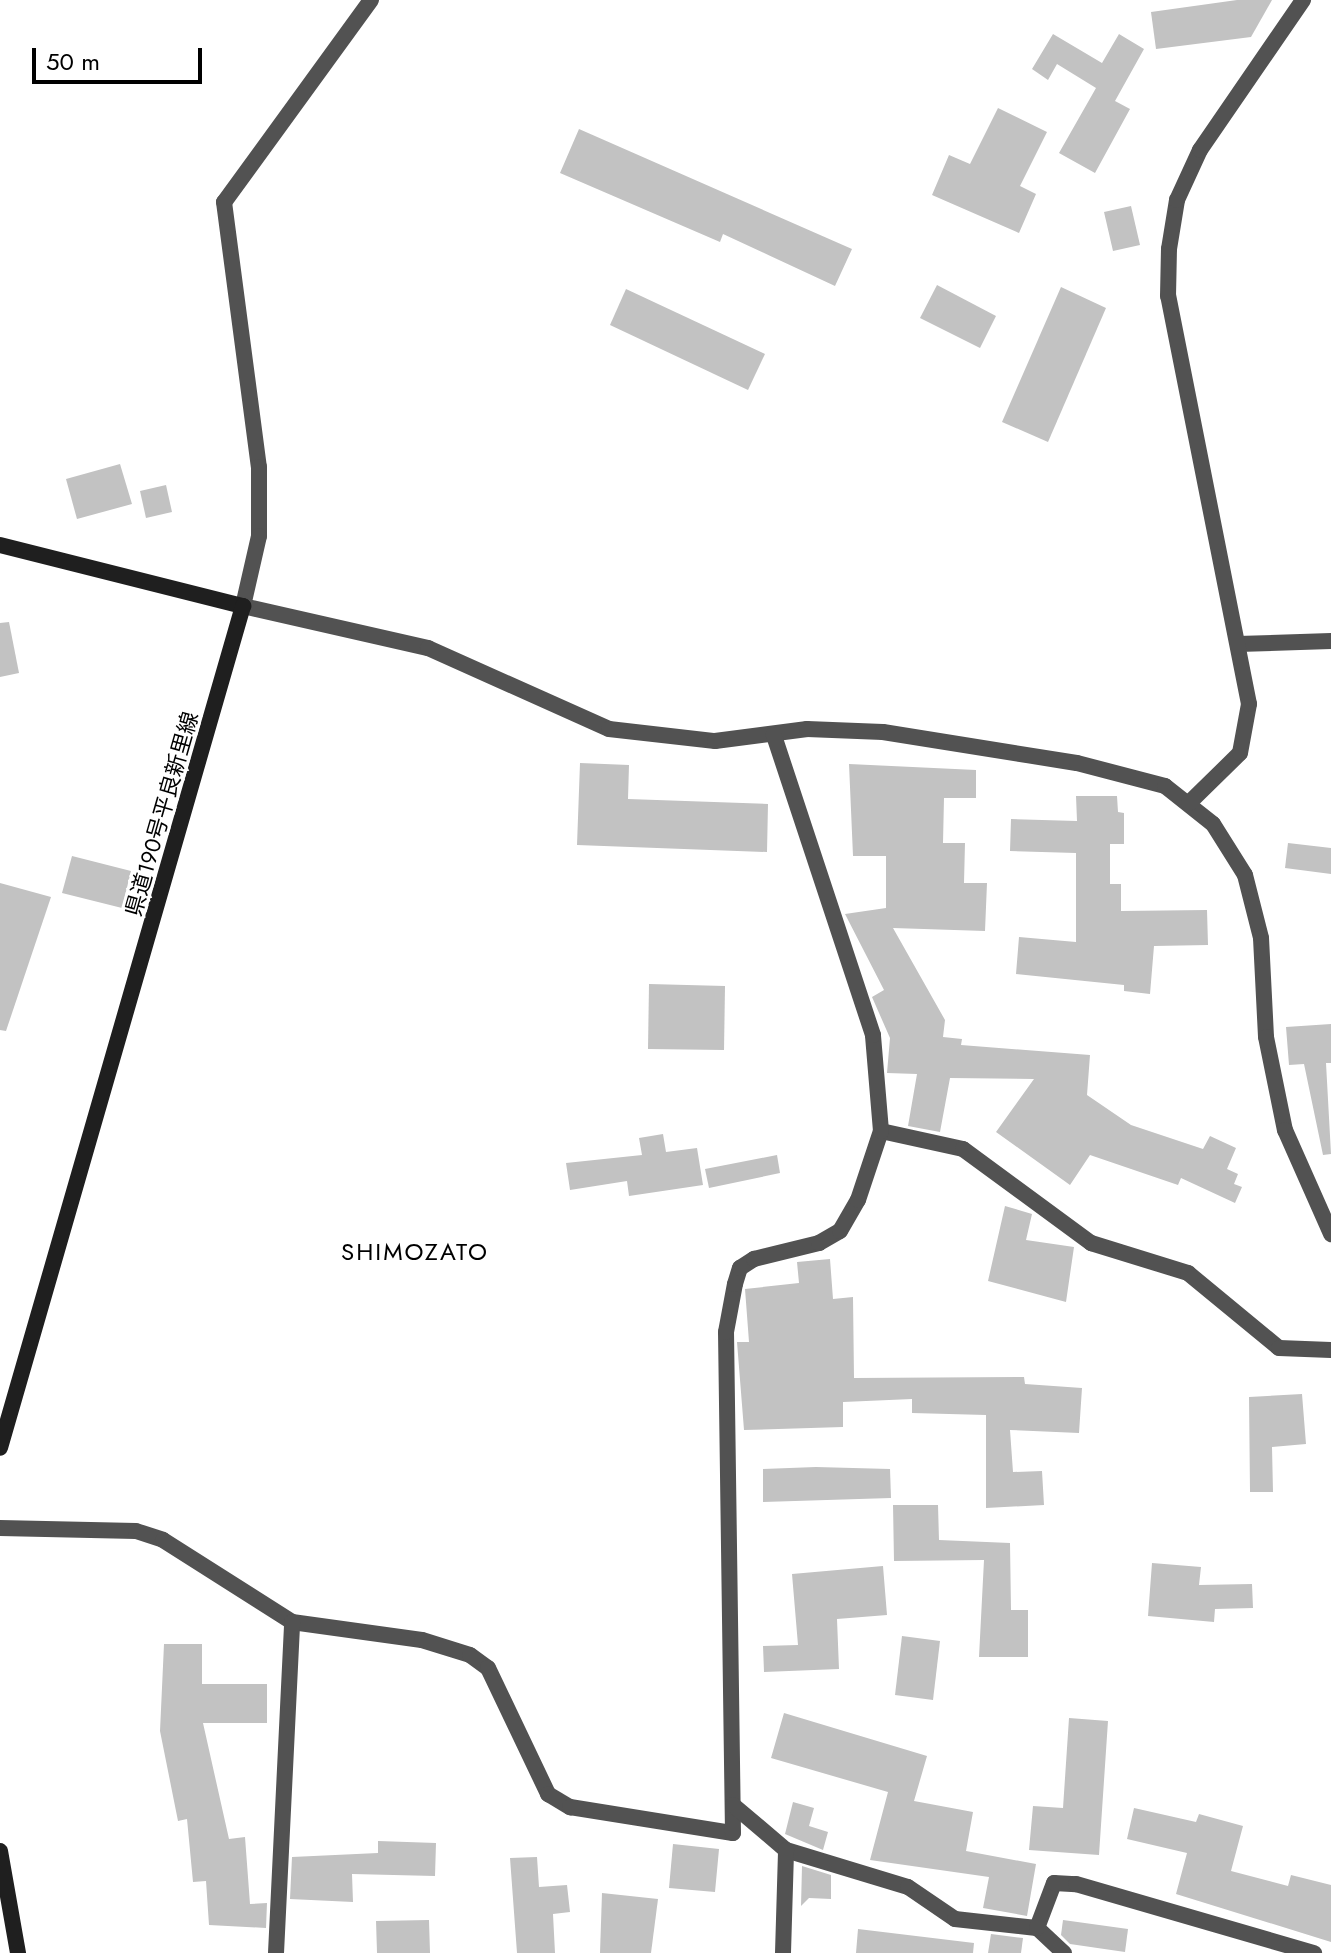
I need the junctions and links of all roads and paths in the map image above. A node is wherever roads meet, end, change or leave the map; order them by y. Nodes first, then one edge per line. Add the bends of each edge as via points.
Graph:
1 (371, 0) edge
2 (1303, 0) edge
3 (0, 545) edge
4 (243, 606) junction
5 (1331, 641) edge
6 (1238, 644) junction
7 (774, 735) junction
8 (1189, 803) junction
9 (881, 1131) junction
10 (1331, 1234) edge
11 (1331, 1350) edge
12 (0, 1448) edge
13 (0, 1528) edge
14 (292, 1622) junction
15 (733, 1805) junction
16 (786, 1850) junction
17 (0, 1851) edge
18 (1037, 1928) junction
19 (18, 1953) edge
20 (276, 1953) edge
21 (783, 1953) edge
22 (1064, 1953) edge
23 (1314, 1953) edge

1 - 4 street via 224,202 259,467 259,536
2 - 6 street via 1200,150 1177,200 1169,249 1168,296
3 - 4 main road
4 - 7 street via 428,648 609,729 715,741
4 - 12 main road, 県道190号平良新里線
5 - 6 street
6 - 8 street via 1249,727 1240,753
7 - 8 street via 807,729 883,732 1050,759 1129,773
7 - 9 street via 873,1035
8 - 10 street via 1235,850 1249,886 1261,938 1266,1037 1285,1130
9 - 11 street via 963,1149 1091,1243 1188,1273 1279,1348
9 - 15 street via 858,1200 840,1231 819,1243 754,1259 740,1268 735,1284 726,1332
13 - 14 street via 150,1536
14 - 15 street via 422,1640 470,1655 488,1668 548,1794 570,1807 733,1833
14 - 20 street
15 - 16 street
16 - 18 street via 908,1887 955,1919
16 - 21 street
17 - 19 main road
18 - 22 street
18 - 23 street via 1054,1883 1076,1884

